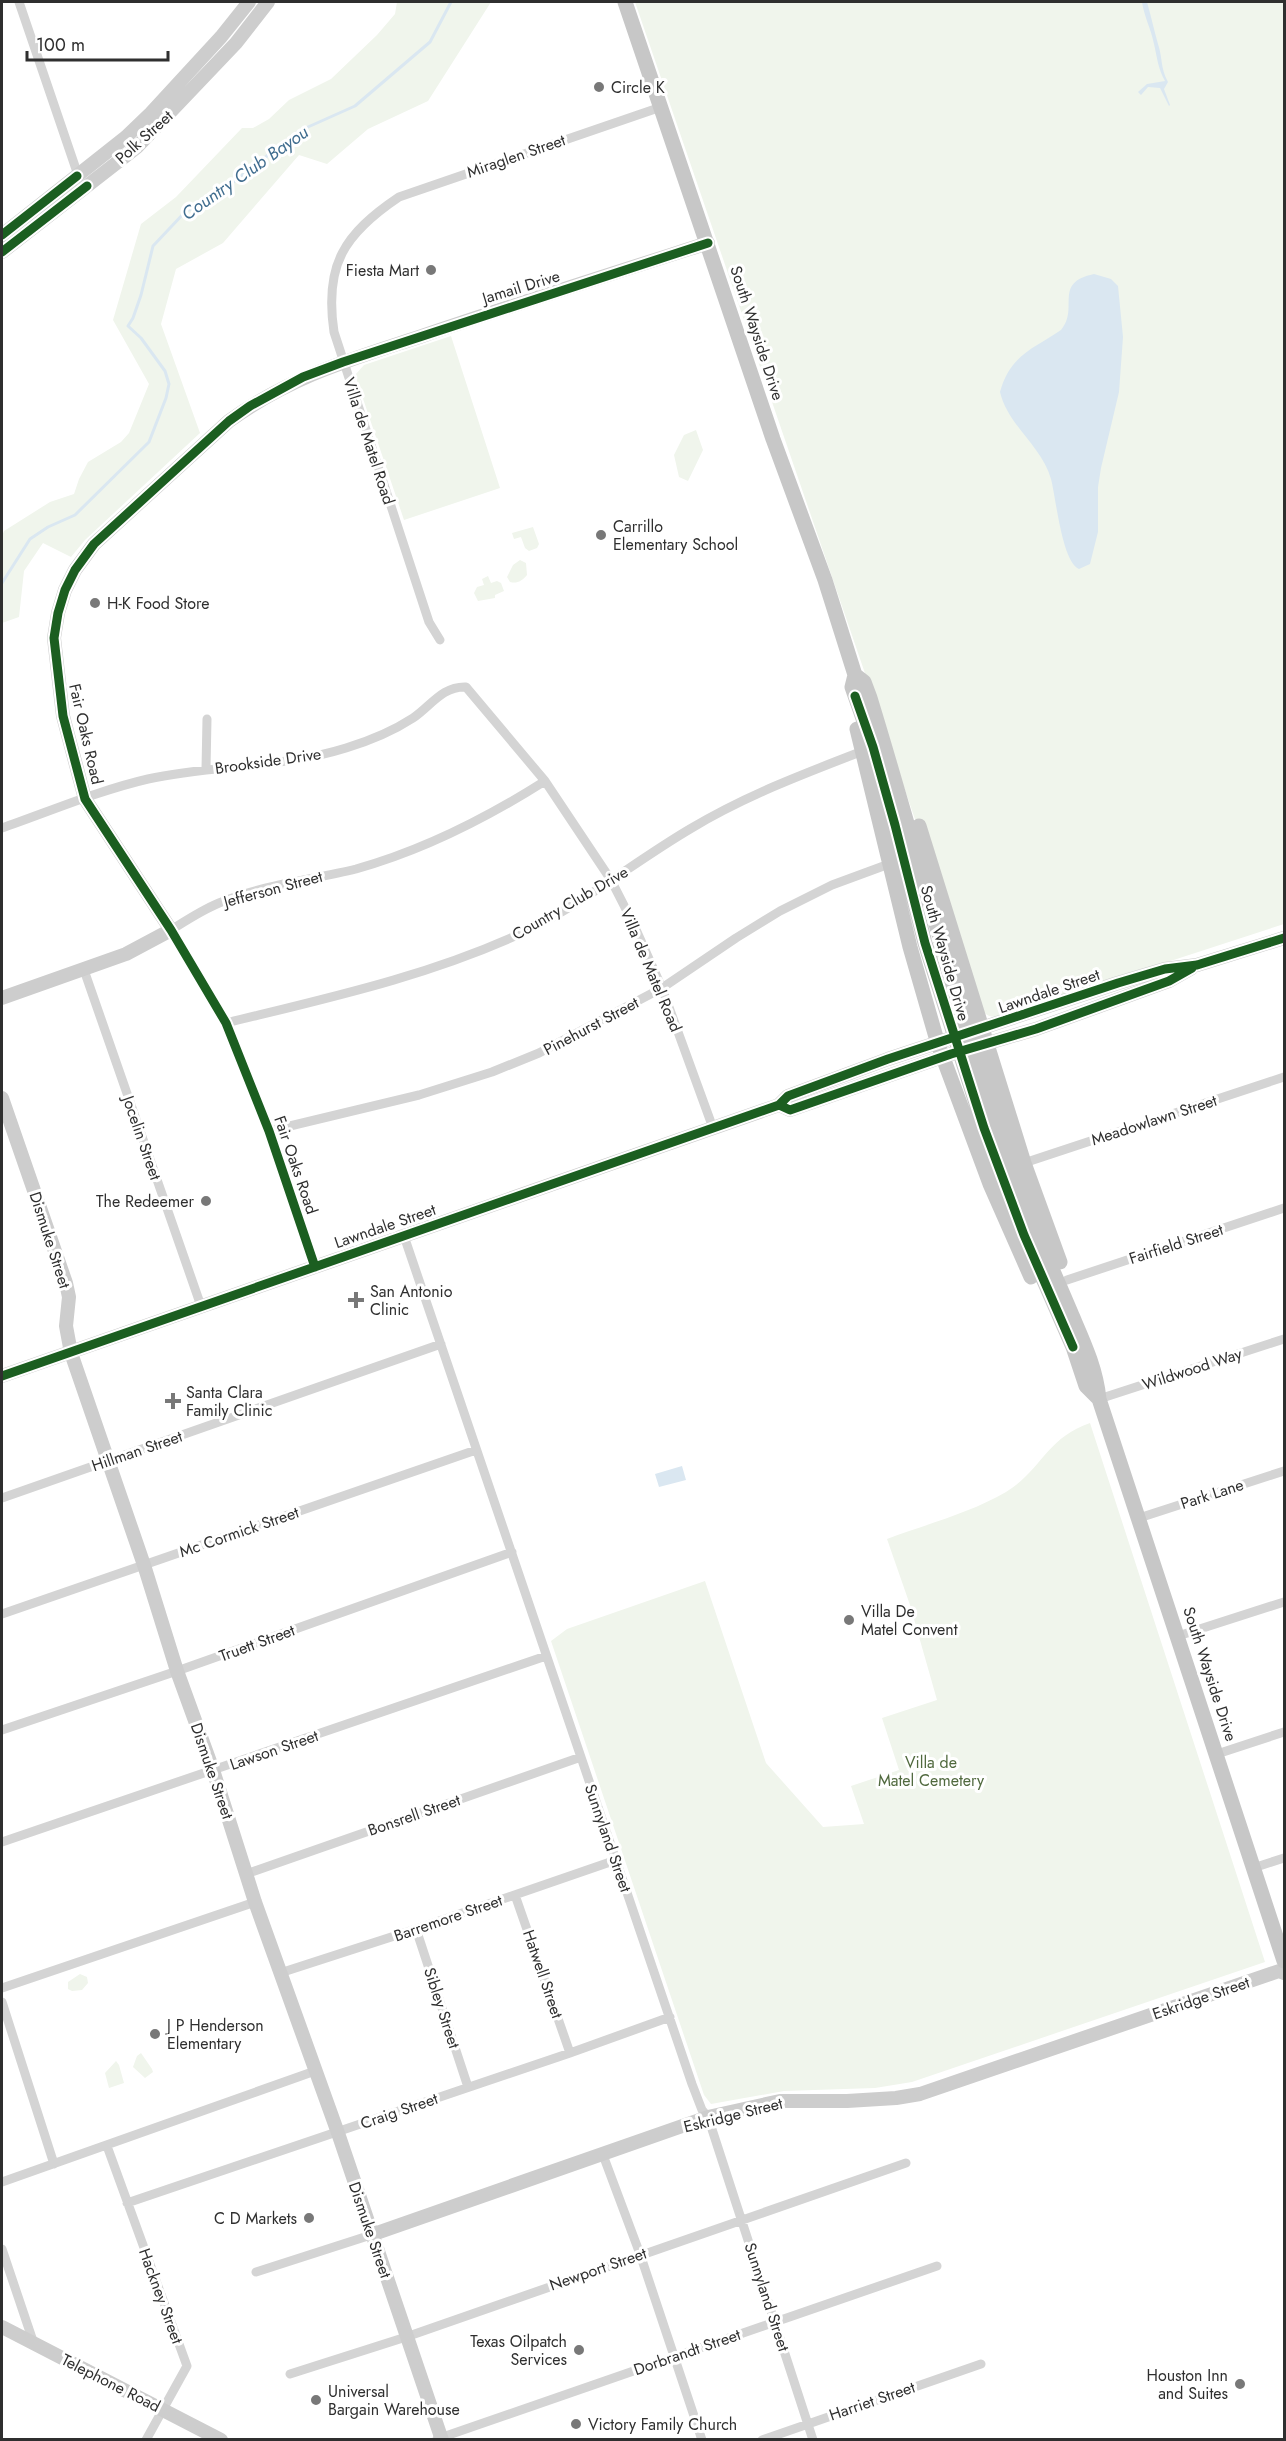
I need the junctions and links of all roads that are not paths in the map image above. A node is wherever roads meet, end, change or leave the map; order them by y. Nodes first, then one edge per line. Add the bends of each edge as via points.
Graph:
1 (19, 2) edge
2 (249, 2) edge
3 (268, 2) edge
4 (626, 2) edge
5 (661, 107) junction
6 (77, 176) junction
7 (87, 186) junction
8 (375, 213) joint
9 (2, 235) edge
10 (708, 243) junction
11 (2, 252) edge
12 (342, 362) junction
13 (440, 640) dead end
14 (457, 687) joint
15 (862, 697) junction
16 (207, 719) dead end
17 (862, 751) junction
18 (206, 769) junction
19 (545, 781) junction
20 (85, 799) junction
21 (2, 828) edge
22 (889, 864) junction
23 (611, 880) junction
24 (171, 930) junction
25 (1284, 938) edge
26 (1197, 965) junction
27 (84, 969) junction
28 (1118, 983) junction
29 (662, 988) junction
30 (2, 998) edge
31 (1123, 998) junction
32 (226, 1023) junction
33 (982, 1037) junction
34 (945, 1049) junction
35 (1284, 1077) edge
36 (816, 1085) junction
37 (2, 1098) edge
38 (820, 1099) junction
39 (779, 1105) junction
40 (713, 1128) junction
41 (269, 1131) junction
42 (1024, 1163) junction
43 (1284, 1208) edge
44 (404, 1236) junction
45 (315, 1267) junction
46 (1067, 1280) junction
47 (201, 1306) junction
48 (1284, 1339) edge
49 (441, 1344) junction
50 (1079, 1345) junction
51 (71, 1353) junction
52 (2, 1376) edge
53 (1099, 1399) junction
54 (476, 1450) junction
55 (109, 1461) junction
56 (1284, 1470) edge
57 (2, 1498) edge
58 (1139, 1518) junction
59 (512, 1552) junction
60 (144, 1565) junction
61 (1284, 1602) edge
62 (2, 1614) edge
63 (1178, 1636) junction
64 (546, 1656) junction
65 (177, 1671) junction
66 (2, 1730) edge
67 (1284, 1732) edge
68 (1217, 1754) junction
69 (581, 1757) junction
70 (213, 1770) junction
71 (2, 1842) edge
72 (1284, 1858) edge
73 (616, 1860) junction
74 (1253, 1868) junction
75 (246, 1874) junction
76 (515, 1895) junction
77 (255, 1902) junction
78 (416, 1929) junction
79 (1284, 1961) edge
80 (280, 1973) junction
81 (1284, 1973) edge
82 (2, 1988) edge
83 (2, 2002) edge
84 (670, 2017) junction
85 (570, 2054) junction
86 (315, 2071) junction
87 (468, 2087) junction
88 (708, 2117) junction
89 (338, 2133) junction
90 (106, 2146) junction
91 (603, 2155) junction
92 (906, 2163) dead end
93 (54, 2164) junction
94 (2, 2182) edge
95 (127, 2203) junction
96 (741, 2219) junction
97 (371, 2235) junction
98 (2, 2249) edge
99 (640, 2254) junction
100 (936, 2266) dead end
101 (256, 2272) dead end
102 (775, 2322) junction
103 (2, 2327) edge
104 (406, 2337) junction
105 (34, 2344) junction
106 (675, 2356) junction
107 (981, 2364) dead end
108 (290, 2374) dead end
109 (163, 2408) junction
110 (808, 2423) junction
111 (146, 2439) edge
112 (221, 2439) edge
113 (440, 2439) edge
114 (702, 2439) edge
115 (762, 2439) edge
116 (813, 2439) edge

1 - 6 street
2 - 6 street, Polk Street via 151,113
3 - 7 street, Polk Street via 164,121
4 - 5 main road, South Wayside Drive
5 - 8 street, Miraglen Street via 399,197
5 - 10 main road, South Wayside Drive
6 - 7 street
6 - 9 street, Polk Street
7 - 11 street, Polk Street
8 - 12 street, Villa de Matel Road via 343,250 335,270 331,311
10 - 12 street, Jamail Drive
10 - 15 main road, South Wayside Drive via 825,580 855,675 852,687
12 - 13 street, Villa de Matel Road via 429,622
12 - 20 street, Fair Oaks Road via 303,377 229,421 94,544 75,570 58,613 54,638 63,716
14 - 18 street, Brookside Drive via 444,692 412,718 346,748 291,761
14 - 19 street, Villa de Matel Road via 466,687 478,699
15 - 17 main road via 858,734
15 - 33 main road via 899,762
15 - 50 main road, South Wayside Drive via 925,943 984,1128 1024,1235
16 - 18 street, Brookside Drive
17 - 22 main road
17 - 23 street, Country Club Drive via 744,799
18 - 20 street, Brookside Drive via 147,780
19 - 23 street, Villa de Matel Road
19 - 24 street, Jefferson Street via 431,843 356,868 236,897
20 - 21 street, Brookside Drive
20 - 24 street, Fair Oaks Road
22 - 29 street, Pinehurst Street via 832,885 780,911
22 - 34 main road via 910,947
23 - 29 street, Villa de Matel Road
23 - 32 street, Country Club Drive via 526,931 441,967
24 - 27 street, Jefferson Street via 126,954
24 - 32 street, Fair Oaks Road
25 - 26 street, Lawndale Street
26 - 28 street, Lawndale Street via 1165,969
26 - 31 street, Lawndale Street via 1169,981
27 - 30 street, Jefferson Street
27 - 47 street, Jocelin Street
28 - 31 street
28 - 33 street, Lawndale Street
29 - 40 street, Villa de Matel Road
29 - 41 street, Pinehurst Street via 539,1053 492,1072 419,1095
31 - 33 street, Lawndale Street via 1036,1029
32 - 41 street, Fair Oaks Road
33 - 34 street, Lawndale Street
33 - 42 main road
34 - 36 street, Lawndale Street
34 - 38 street, Lawndale Street
34 - 50 main road via 990,1184 1019,1251 1050,1316
35 - 42 street, Meadowlawn Street
36 - 38 street
36 - 39 street, Lawndale Street via 788,1096
37 - 51 street, Dismuke Street via 66,1283 66,1326
38 - 39 street, Lawndale Street via 790,1110
39 - 40 street, Lawndale Street
40 - 44 street, Lawndale Street
41 - 45 street, Fair Oaks Road
42 - 46 main road
43 - 46 street, Fairfield Street
44 - 45 street, Lawndale Street
44 - 49 street, Sunnyland Street
45 - 47 street, Lawndale Street
46 - 50 main road via 1076,1306
47 - 51 street, Lawndale Street
48 - 53 street, Wildwood Way
49 - 54 street, Sunnyland Street
49 - 55 street, Hillman Street
50 - 53 main road, South Wayside Drive via 1098,1381
51 - 52 street, Lawndale Street
51 - 55 street, Dismuke Street
53 - 58 main road, South Wayside Drive
54 - 59 street, Sunnyland Street
54 - 60 street, Mc Cormick Street
55 - 57 street, Hillman Street
55 - 60 street, Dismuke Street
56 - 58 street, Park Lane
58 - 63 main road, South Wayside Drive
59 - 64 street, Sunnyland Street
59 - 65 street, Truett Street
60 - 62 street, Mc Cormick Street
60 - 65 street, Dismuke Street
61 - 63 street
63 - 68 main road, South Wayside Drive
64 - 69 street, Sunnyland Street
64 - 70 street, Lawson Street
65 - 66 street, Truett Street
65 - 70 street, Dismuke Street
67 - 68 street
68 - 74 main road, South Wayside Drive
69 - 73 street, Sunnyland Street
69 - 75 street, Bonsrell Street
70 - 71 street, Lawson Street
70 - 75 street, Dismuke Street
72 - 74 street
73 - 76 street, Barremore Street
73 - 84 street, Sunnyland Street
74 - 79 main road, South Wayside Drive
75 - 77 street, Dismuke Street
76 - 78 street, Barremore Street
76 - 85 street, Hatwell Street
77 - 80 street, Dismuke Street
77 - 82 street
78 - 80 street, Barremore Street
78 - 87 street, Sibley Street
80 - 86 street, Dismuke Street
81 - 88 street, Eskridge Street via 1279,1971 920,2094 780,2101
83 - 93 street
84 - 85 street, Craig Street
84 - 88 street, Sunnyland Street via 702,2110
85 - 87 street, Craig Street
86 - 89 street, Dismuke Street
86 - 90 street
87 - 89 street, Craig Street
88 - 91 street, Eskridge Street
88 - 96 street, Sunnyland Street
89 - 95 street, Craig Street
89 - 97 street, Dismuke Street
90 - 93 street
90 - 95 street, Hackney Street
91 - 97 street, Eskridge Street
91 - 99 street
92 - 96 street, Newport Street
93 - 94 street
95 - 109 street, Hackney Street via 187,2366
96 - 99 street, Newport Street
96 - 102 street, Sunnyland Street
97 - 101 street, Eskridge Street
97 - 104 street, Dismuke Street
98 - 105 street
99 - 104 street, Newport Street
99 - 106 street
100 - 102 street, Dorbrandt Street
102 - 106 street, Dorbrandt Street
102 - 110 street, Sunnyland Street
103 - 105 street, Telephone Road
104 - 108 street, Newport Street
104 - 113 street, Dismuke Street
105 - 109 street, Telephone Road
106 - 113 street, Dorbrandt Street
106 - 114 street
107 - 110 street, Harriet Street
109 - 111 street, Hackney Street
109 - 112 street, Telephone Road
110 - 115 street, Harriet Street
110 - 116 street, Sunnyland Street

